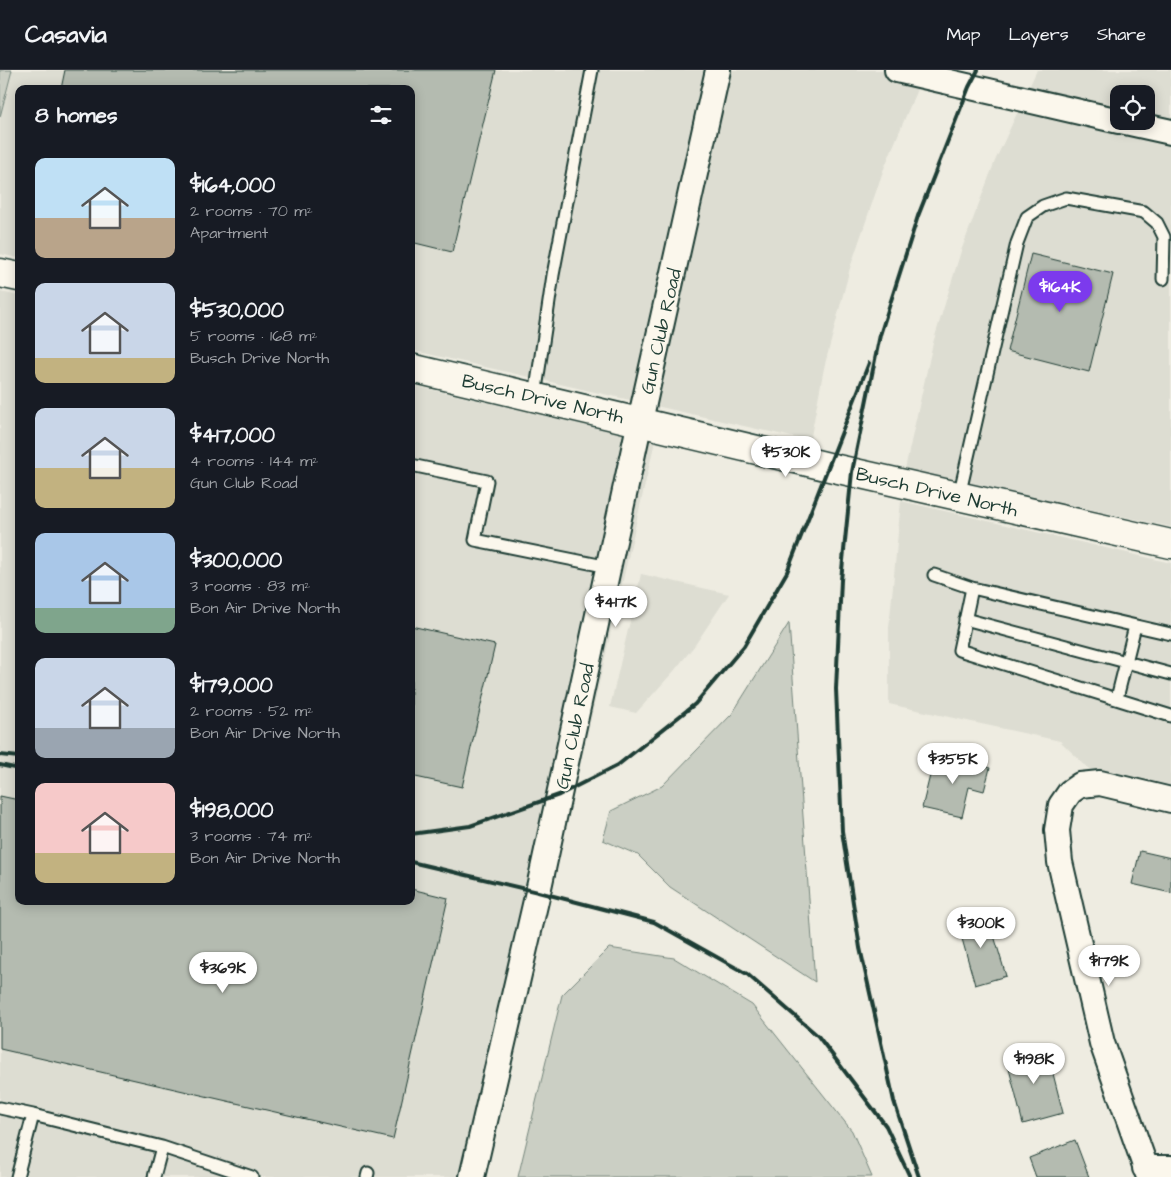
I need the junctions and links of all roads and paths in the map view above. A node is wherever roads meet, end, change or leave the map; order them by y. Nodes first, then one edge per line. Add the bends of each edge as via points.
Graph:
1 (592, 70) edge
2 (718, 70) edge
3 (897, 70) edge
4 (1110, 119) edge
5 (1155, 129) edge
6 (1171, 132) edge
7 (0, 273) edge
8 (15, 276) edge
9 (1163, 279) dead end
10 (415, 369) edge
11 (535, 396) junction
12 (640, 421) junction
13 (415, 466) edge
14 (960, 496) junction
15 (1171, 544) edge
16 (609, 567) junction
17 (934, 575) dead end
18 (972, 588) junction
19 (965, 619) junction
20 (1135, 626) junction
21 (1171, 634) edge
22 (1127, 662) junction
23 (1171, 674) edge
24 (1117, 698) junction
25 (1171, 716) edge
26 (1171, 800) edge
27 (0, 1108) edge
28 (33, 1115) junction
29 (162, 1147) junction
30 (1171, 1168) edge
31 (1147, 1173) edge
32 (17, 1177) edge
33 (154, 1177) edge
34 (252, 1177) edge
35 (472, 1177) edge

1 - 11 lane via 552,275
2 - 12 street, Gun Club Road
3 - 4 street
5 - 6 street
7 - 8 street
9 - 14 lane via 1164,237 1157,223 1144,212 1066,198 1043,206 1027,217 1017,243
10 - 11 street, Busch Drive North
11 - 12 street, Busch Drive North
12 - 14 street, Busch Drive North
12 - 16 street, Gun Club Road
13 - 16 lane via 487,481 475,540
14 - 15 street, Busch Drive North
16 - 35 street, Gun Club Road
17 - 18 lane
18 - 19 lane
18 - 20 lane
19 - 22 lane
19 - 24 lane via 959,650
20 - 21 lane
20 - 22 lane
22 - 23 lane
22 - 24 lane
24 - 25 lane
26 - 31 street via 1100,783 1080,785 1061,805 1057,830 1060,862 1102,1043
27 - 28 lane
28 - 29 lane
28 - 32 lane
29 - 33 lane
29 - 34 lane
30 - 31 street

